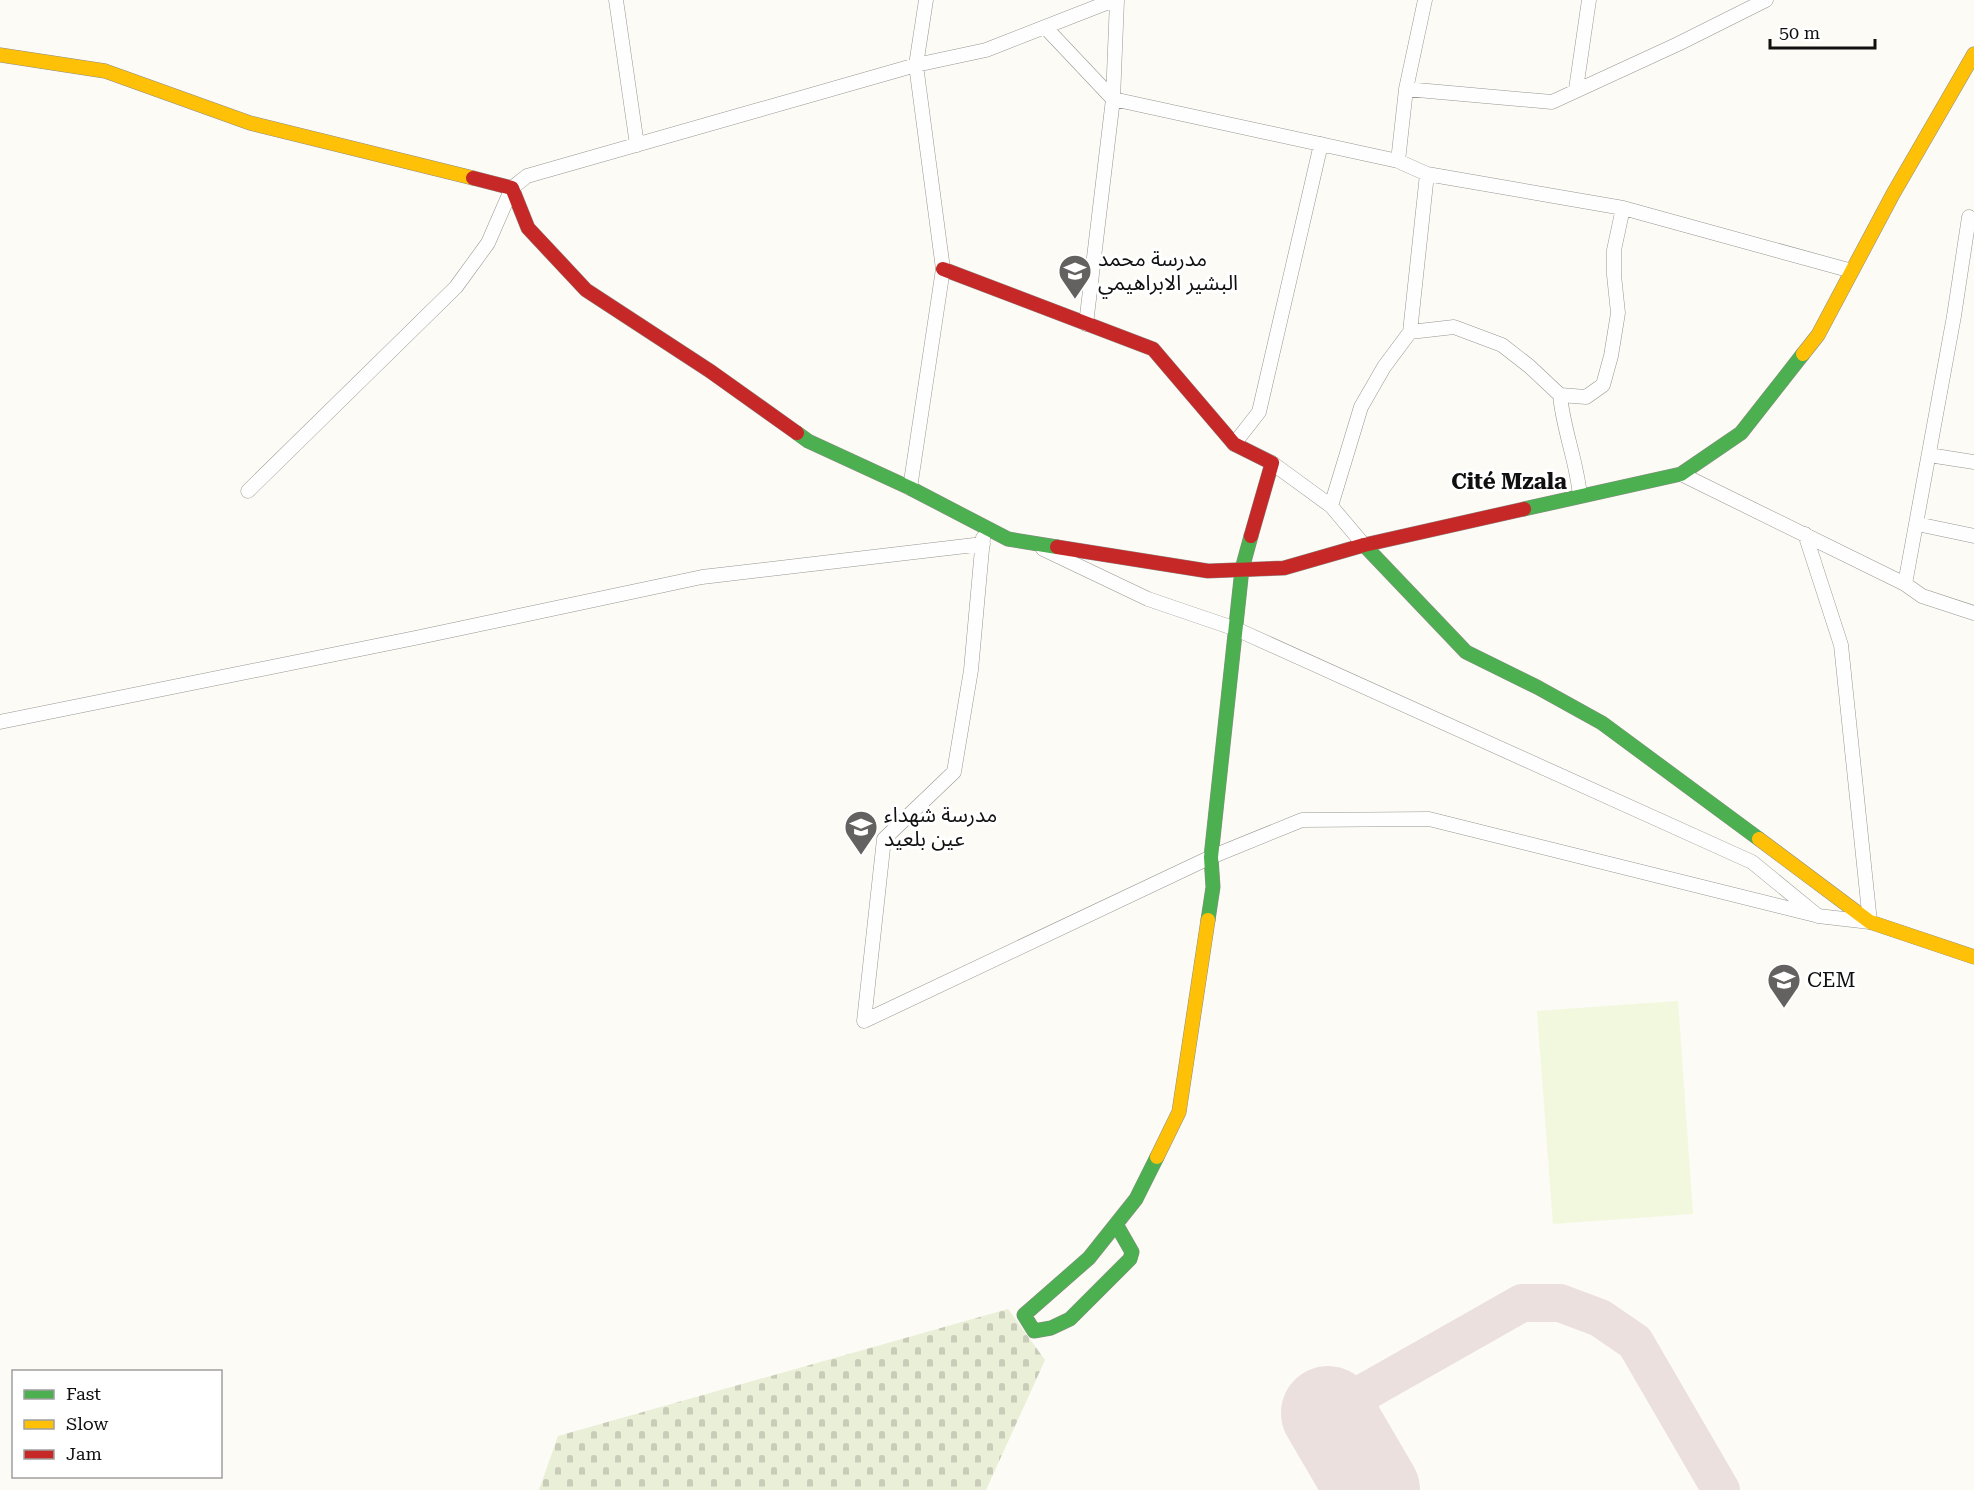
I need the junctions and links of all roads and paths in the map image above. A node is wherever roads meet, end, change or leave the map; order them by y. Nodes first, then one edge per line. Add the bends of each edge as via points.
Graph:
1 (616, 0) edge
2 (926, 0) edge
3 (1116, 0) edge
4 (1425, 0) edge
5 (1589, 0) edge
6 (1766, 0) edge
7 (1045, 27) junction
8 (1974, 54) edge
9 (0, 55) edge
10 (916, 65) junction
11 (1406, 89) junction
12 (1576, 89) junction
13 (1113, 99) junction
14 (1321, 144) junction
15 (637, 145) junction
16 (1398, 161) junction
17 (1427, 174) junction
18 (512, 188) junction
19 (1623, 208) junction
20 (1969, 217) dead end
21 (943, 269) junction
22 (1852, 271) junction
23 (1086, 324) junction
24 (1410, 332) junction
25 (1560, 395) junction
26 (1234, 444) junction
27 (1929, 455) junction
28 (1974, 462) edge
29 (1272, 463) junction
30 (1682, 474) junction
31 (910, 488) junction
32 (248, 490) dead end
33 (1580, 496) junction
34 (1331, 506) junction
35 (1917, 524) junction
36 (984, 527) junction
37 (1806, 534) junction
38 (1974, 536) edge
39 (1030, 543) junction
40 (983, 544) junction
41 (1364, 545) junction
42 (1242, 570) junction
43 (1905, 584) junction
44 (1974, 613) edge
45 (1236, 630) junction
46 (0, 722) edge
47 (1211, 857) junction
48 (1818, 916) junction
49 (1870, 922) junction
50 (1974, 957) edge
51 (1116, 1224) junction

1 - 15 street
2 - 10 street
3 - 7 street
3 - 13 street
4 - 11 street
5 - 12 street
6 - 12 street
7 - 10 street via 986,50
7 - 13 street
8 - 22 street
9 - 18 street via 105,71 250,123
10 - 15 street
10 - 21 street
11 - 12 street via 1552,102
11 - 16 street
13 - 14 street
13 - 23 street
14 - 16 street
14 - 26 street via 1258,412
15 - 18 street via 527,176
16 - 17 street
17 - 19 street
17 - 24 street
18 - 31 street via 528,228 586,290 808,441
18 - 32 street via 488,243 456,287
19 - 22 street
19 - 25 street via 1614,250 1618,313 1603,385 1586,397
20 - 27 street
21 - 23 street
21 - 31 street
22 - 30 street via 1818,335 1742,433
23 - 26 street via 1153,349
24 - 25 street via 1454,327 1502,345
24 - 34 street via 1361,407
25 - 33 street
26 - 29 street
27 - 28 street
27 - 35 street
29 - 34 street
29 - 42 street
30 - 33 street
30 - 37 street
31 - 36 street
33 - 41 street
34 - 41 street
35 - 38 street
35 - 43 street
36 - 39 street via 1008,539
36 - 40 street
37 - 43 street
37 - 49 street via 1841,645
39 - 42 street via 1208,571
39 - 45 street via 1148,600
40 - 46 street via 702,577
40 - 47 street via 971,670 954,772 884,839 864,1021
41 - 42 street via 1284,568
41 - 49 street via 1466,652 1602,723
42 - 45 street
43 - 44 street via 1922,596
45 - 47 street
45 - 48 street via 1752,862
47 - 48 street via 1302,820 1429,819
47 - 51 street via 1213,887 1179,1112 1136,1199
48 - 49 street
49 - 50 street
51 - 51 street via 1089,1257 1024,1315 1034,1331 1070,1319 1130,1259 1132,1252

